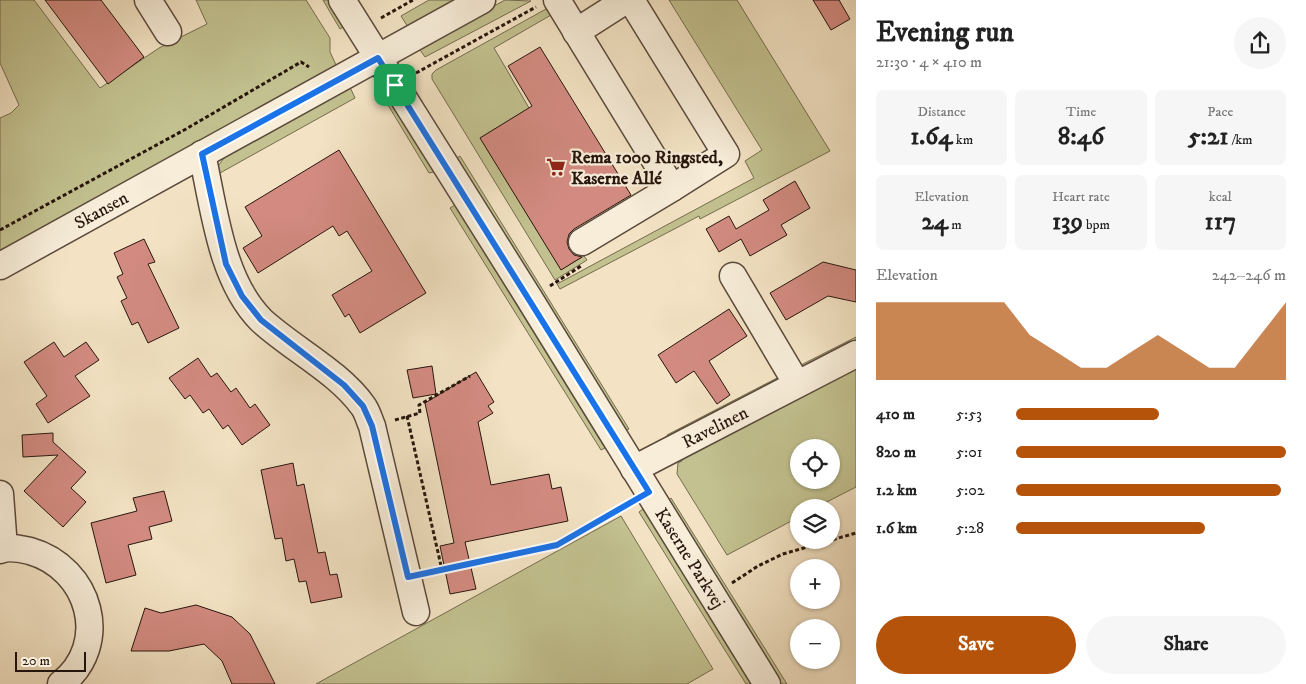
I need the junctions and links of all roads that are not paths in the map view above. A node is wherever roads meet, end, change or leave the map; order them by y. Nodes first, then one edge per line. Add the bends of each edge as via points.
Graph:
1 (148, 0) edge
2 (342, 0) edge
3 (482, 0) edge
4 (626, 0) edge
5 (631, 0) edge
6 (549, 2) edge
7 (168, 32) dead end
8 (576, 32) junction
9 (378, 58) junction
10 (202, 154) junction
11 (672, 188) junction
12 (582, 242) dead end
13 (0, 266) edge
14 (733, 276) dead end
15 (856, 354) edge
16 (797, 384) junction
17 (634, 469) junction
18 (0, 494) edge
19 (2, 549) edge
20 (416, 612) dead end
21 (61, 684) edge
22 (767, 684) edge

1 - 7 street
2 - 9 street, Kaserne Parkvej
3 - 9 street, Skansen
4 - 8 street
5 - 11 street via 726,154
6 - 8 street
8 - 11 street
9 - 10 street, Skansen
9 - 17 street, Kaserne Parkvej
10 - 13 street, Skansen
10 - 20 street via 226,264 242,296 261,320 344,385 363,406 372,426
11 - 12 street
14 - 16 street
15 - 16 street, Ravelinen
16 - 17 street, Ravelinen
17 - 22 street, Kaserne Parkvej
18 - 19 street
19 - 21 street via 22,549 52,560 77,584 84,600 89,615 87,647 80,664

